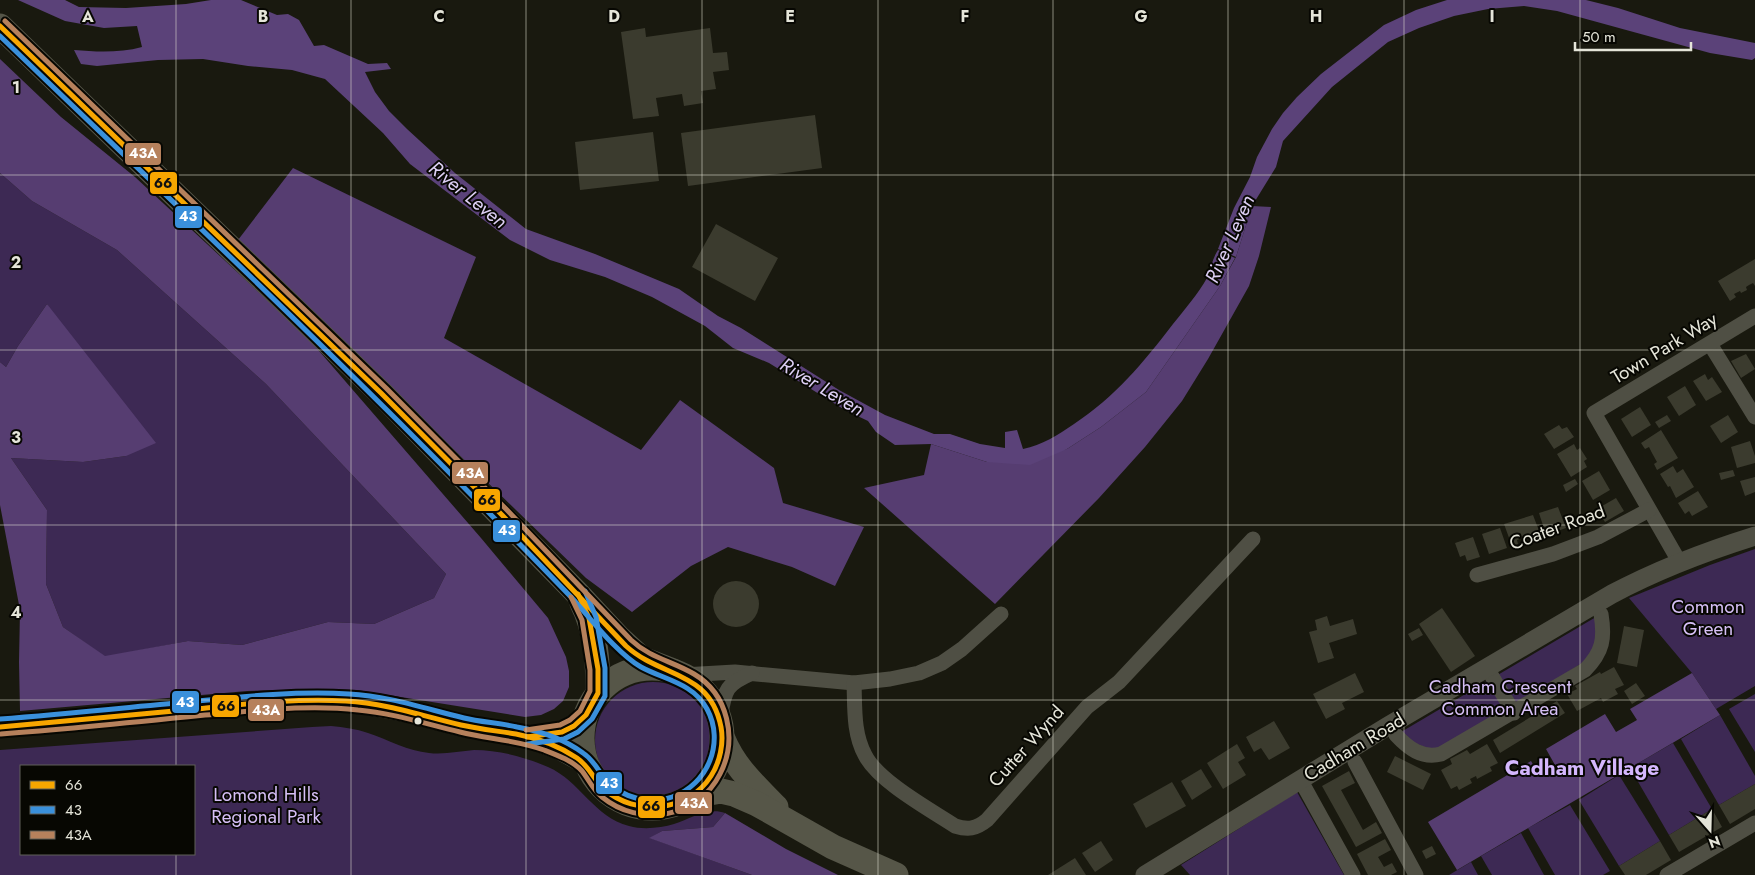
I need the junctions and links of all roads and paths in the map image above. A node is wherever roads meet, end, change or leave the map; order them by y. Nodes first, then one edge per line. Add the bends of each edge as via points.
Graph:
1 (0, 26) edge
2 (1755, 316) edge
3 (1710, 344) junction
4 (1755, 417) edge
5 (1649, 510) junction
6 (1755, 536) edge
7 (1253, 539) dead end
8 (1680, 564) junction
9 (1477, 575) dead end
10 (577, 593) junction
11 (1001, 614) dead end
12 (1601, 614) dead end
13 (1487, 668) junction
14 (678, 673) junction
15 (753, 673) junction
16 (854, 683) junction
17 (598, 693) junction
18 (1514, 713) junction
19 (586, 715) junction
20 (0, 727) edge
21 (722, 729) junction
22 (1396, 735) dead end
23 (527, 737) junction
24 (1355, 762) dead end
25 (586, 764) junction
26 (1300, 779) junction
27 (693, 796) junction
28 (1755, 823) edge
29 (798, 828) junction
30 (896, 875) edge
31 (1145, 875) edge
32 (1353, 875) edge
33 (1416, 875) edge
34 (1667, 875) edge

1 - 10 highway via 383,395
2 - 3 street, Town Park Way
3 - 4 street
3 - 5 street, Town Park Way via 1594,414
5 - 8 street
5 - 9 street, Coater Road via 1553,554
6 - 8 street, Cadham Road
7 - 16 street, Cutter Wynd via 1119,682 1088,708 987,820 972,829 955,826 886,780 872,766 858,736
8 - 13 street, Cadham Road via 1612,594
10 - 14 highway via 642,659
10 - 17 highway via 589,618 598,669
11 - 16 street via 942,663 890,679
12 - 18 street via 1602,642 1593,661 1585,670
13 - 18 street
13 - 26 street, Cadham Road
14 - 15 street
14 - 17 highway via 653,668 632,671 614,679
14 - 21 highway via 704,690 714,704
15 - 16 street
15 - 21 street via 730,685 725,693
17 - 19 highway
18 - 22 street via 1435,756 1426,756 1407,747
19 - 23 main road via 562,732
19 - 25 highway via 582,748
20 - 23 main road via 269,702 349,701
21 - 27 highway via 721,755 715,771
21 - 29 highway via 730,756
23 - 25 main road
24 - 33 street
25 - 27 highway via 602,787 632,806 660,808
26 - 31 street, Cadham Road
26 - 32 street
27 - 29 highway via 721,791 734,794
28 - 34 street
29 - 30 highway

